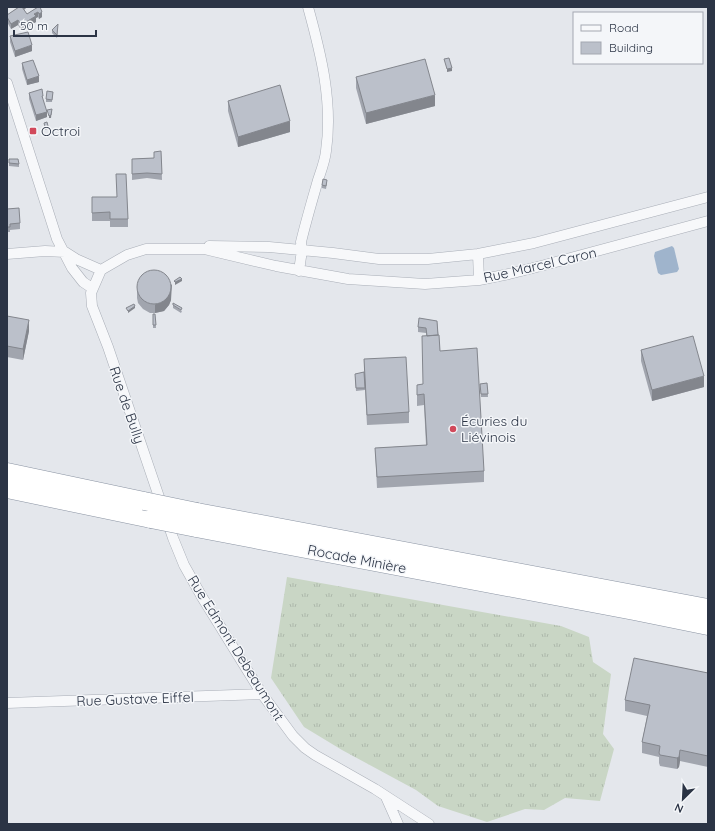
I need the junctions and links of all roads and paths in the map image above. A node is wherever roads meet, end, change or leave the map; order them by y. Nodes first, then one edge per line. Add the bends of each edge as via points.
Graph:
1 (308, 7) edge
2 (7, 83) edge
3 (708, 197) edge
4 (708, 222) edge
5 (204, 249) junction
6 (302, 250) junction
7 (65, 252) junction
8 (7, 254) edge
9 (478, 254) junction
10 (101, 270) junction
11 (299, 271) junction
12 (479, 280) junction
13 (92, 288) junction
14 (7, 472) edge
15 (7, 489) edge
16 (196, 520) junction
17 (184, 565) joint
18 (708, 608) edge
19 (708, 626) edge
20 (262, 694) junction
21 (7, 703) edge
22 (386, 797) junction
23 (398, 824) edge
24 (429, 824) edge

1 - 6 street via 322,61 329,108 326,153 301,242
2 - 7 street via 57,239
3 - 9 street, Rue Marcel Caron via 534,243
4 - 12 street, Rue Marcel Caron
5 - 6 street, Rue Marcel Caron via 209,246
5 - 10 street, Rue Marcel Caron via 146,249 127,255
5 - 11 street, Rue Marcel Caron
6 - 9 street, Rue Marcel Caron via 403,260
6 - 11 street
7 - 8 street
7 - 10 street
7 - 13 street via 72,268 83,282
9 - 12 street
10 - 13 street
11 - 12 street, Rue Marcel Caron via 348,279 425,284
13 - 17 street, Rue de Bully via 92,306
14 - 16 highway, Rocade Minière, bridge via 144,501
15 - 16 highway, Rocade Minière, bridge via 150,519
16 - 18 highway, Rocade Minière
16 - 19 highway, Rocade Minière
17 - 20 street, Rue Edmont Debeaumont
20 - 21 street, Rue Gustave Eiffel
20 - 22 street, Rue Edmont Debeaumont via 305,748
22 - 23 street
22 - 24 street, Rue Edmont Debeaumont

